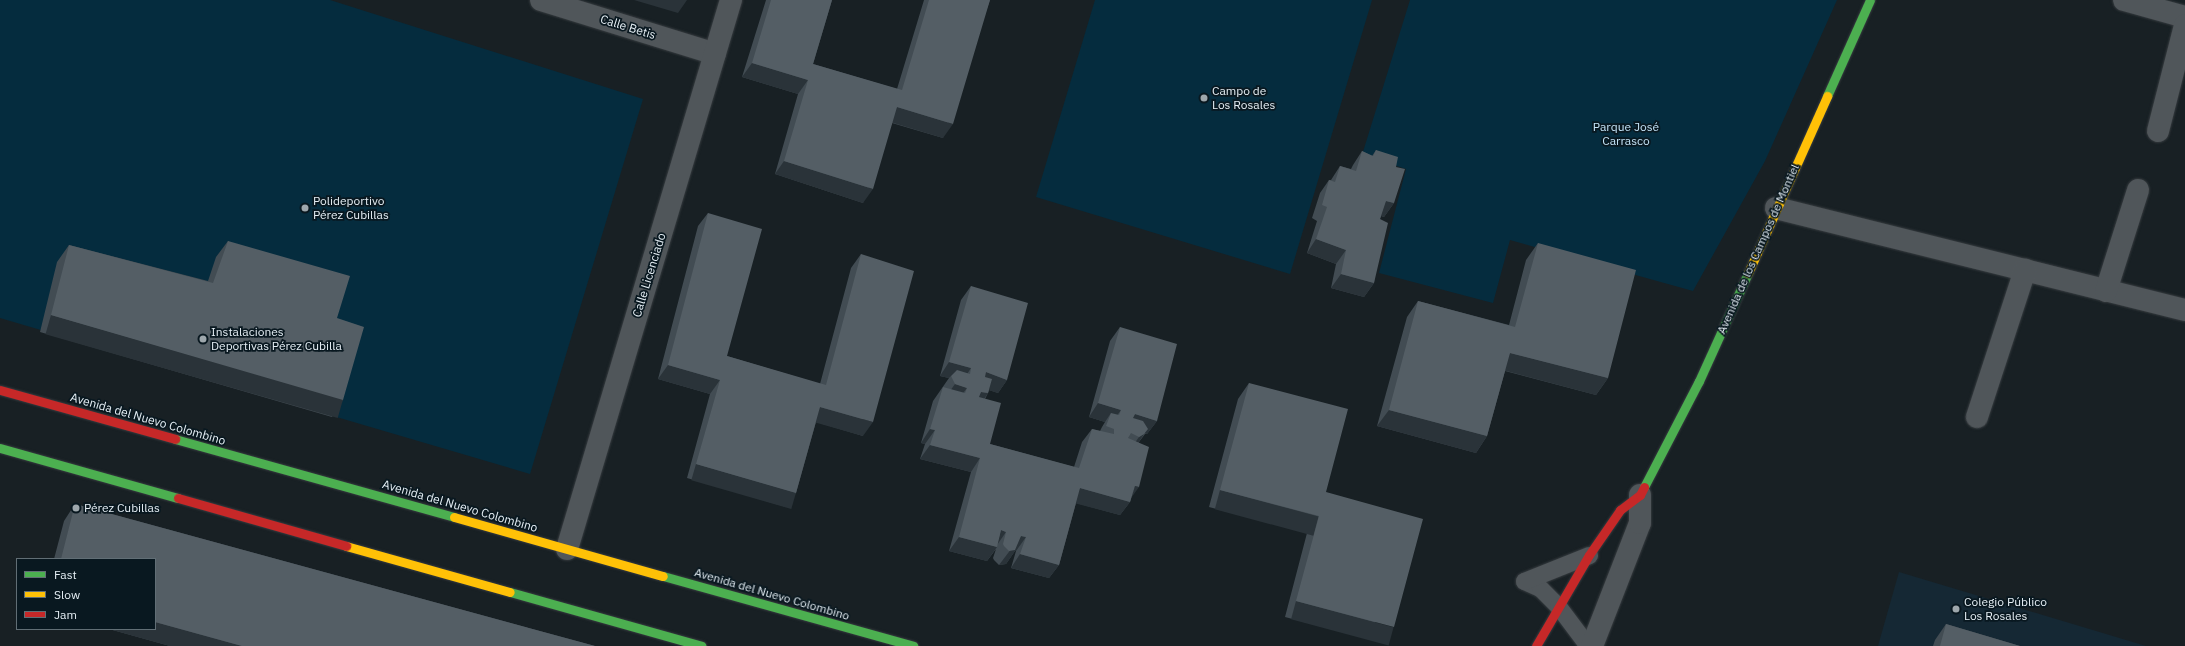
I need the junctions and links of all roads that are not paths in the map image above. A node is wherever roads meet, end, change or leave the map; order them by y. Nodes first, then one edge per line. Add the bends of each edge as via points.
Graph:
1 (541, 0) edge
2 (731, 0) edge
3 (1870, 0) edge
4 (2124, 0) edge
5 (2185, 17) edge
6 (2185, 25) edge
7 (715, 54) junction
8 (2158, 131) dead end
9 (2138, 190) dead end
10 (1776, 208) junction
11 (2025, 270) junction
12 (2106, 291) junction
13 (2185, 310) edge
14 (0, 390) edge
15 (1977, 417) dead end
16 (0, 448) edge
17 (1640, 495) junction
18 (567, 549) junction
19 (1589, 555) junction
20 (1558, 606) junction
21 (702, 646) edge
22 (913, 646) edge
23 (1536, 646) edge
24 (1588, 646) edge
25 (1592, 646) edge

1 - 7 street, Calle Betis
2 - 7 street, Calle Licenciado
3 - 10 street, Avenida de los Campos de Montiel
4 - 5 street
6 - 8 street
7 - 18 street, Calle Licenciado
9 - 12 street
10 - 11 street
10 - 17 street, Avenida de los Campos de Montiel via 1699,381
11 - 12 street
11 - 15 street
12 - 13 street
14 - 18 street, Avenida del Nuevo Colombino
16 - 21 street
17 - 19 street, Avenida de los Campos de Montiel via 1620,510
17 - 25 street, Avenida de los Campos de Montiel via 1640,522
18 - 22 street, Avenida del Nuevo Colombino
19 - 20 street, Avenida de los Campos de Montiel
19 - 20 lane via 1524,581 1540,588
20 - 23 street, Avenida de los Campos de Montiel
20 - 24 lane

